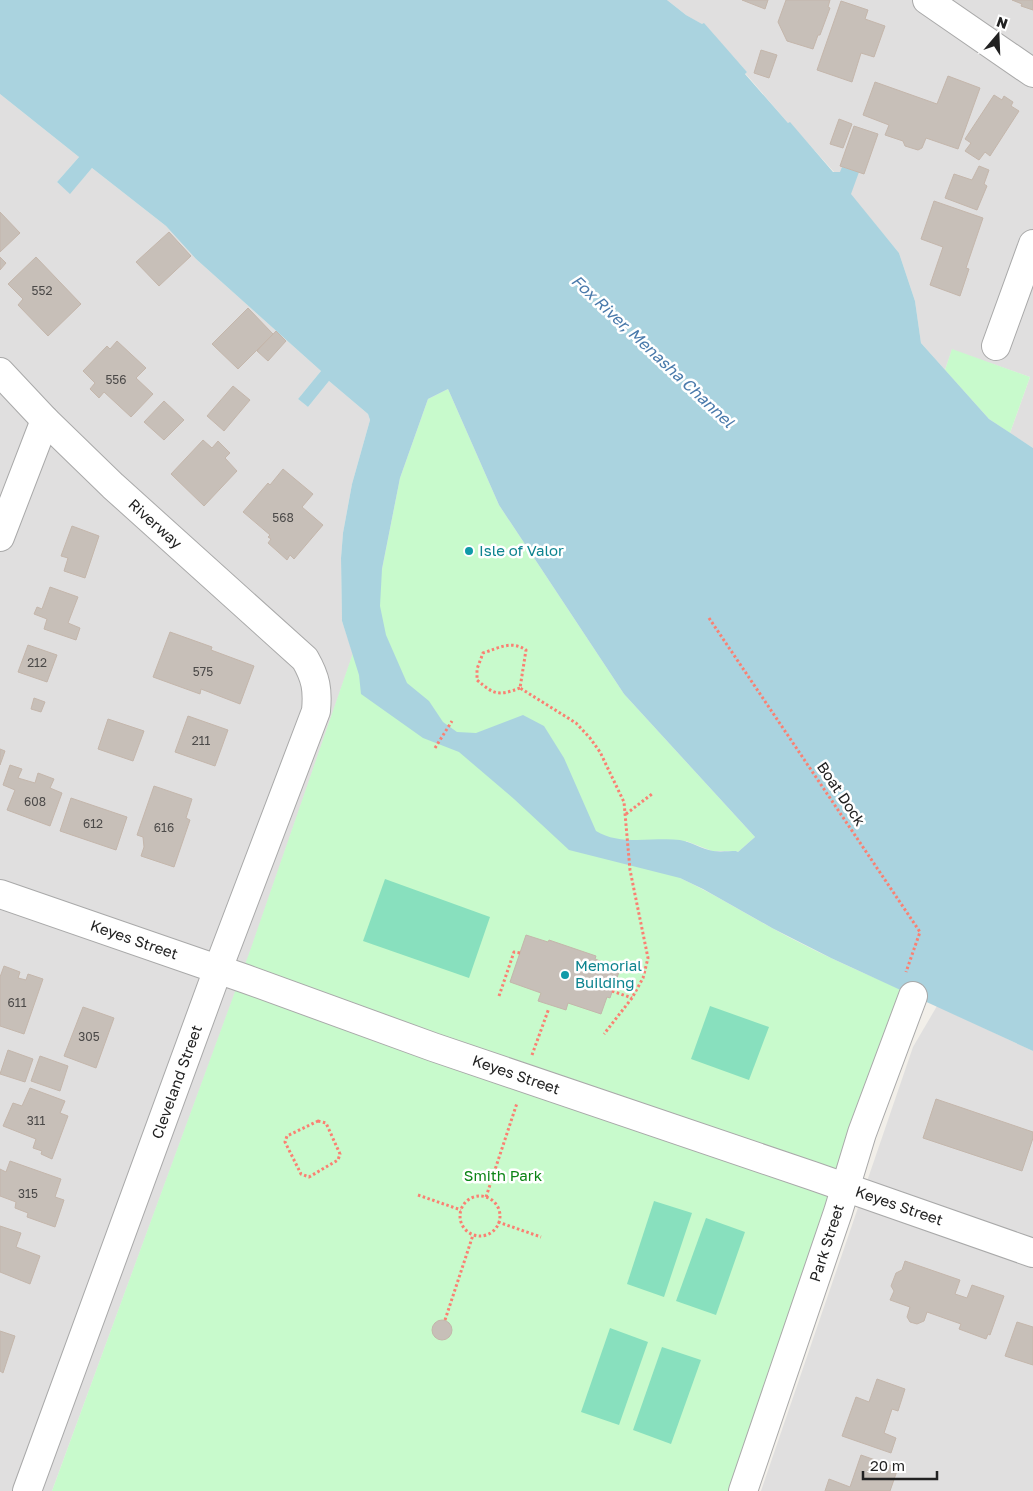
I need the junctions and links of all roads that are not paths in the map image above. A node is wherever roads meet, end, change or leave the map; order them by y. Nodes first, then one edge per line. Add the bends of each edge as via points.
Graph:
1 (927, 0) edge
2 (1033, 73) edge
3 (1033, 244) edge
4 (1026, 288) edge
5 (996, 346) dead end
6 (0, 372) edge
7 (45, 420) junction
8 (0, 537) edge
9 (313, 672) joint
10 (0, 894) edge
11 (218, 969) junction
12 (909, 986) road end
13 (846, 1188) junction
14 (1033, 1253) edge
15 (27, 1491) edge
16 (743, 1491) edge

1 - 2 street
3 - 4 street
4 - 5 street
6 - 7 street, Riverway
7 - 8 street
7 - 9 street, Riverway via 113,486 305,659
9 - 11 street, Cleveland Street via 318,693 316,712
10 - 11 street, Keyes Street
11 - 13 street, Keyes Street via 433,1047
11 - 15 street, Cleveland Street
12 - 13 street, Park Street
13 - 14 street, Keyes Street
13 - 16 street, Park Street

